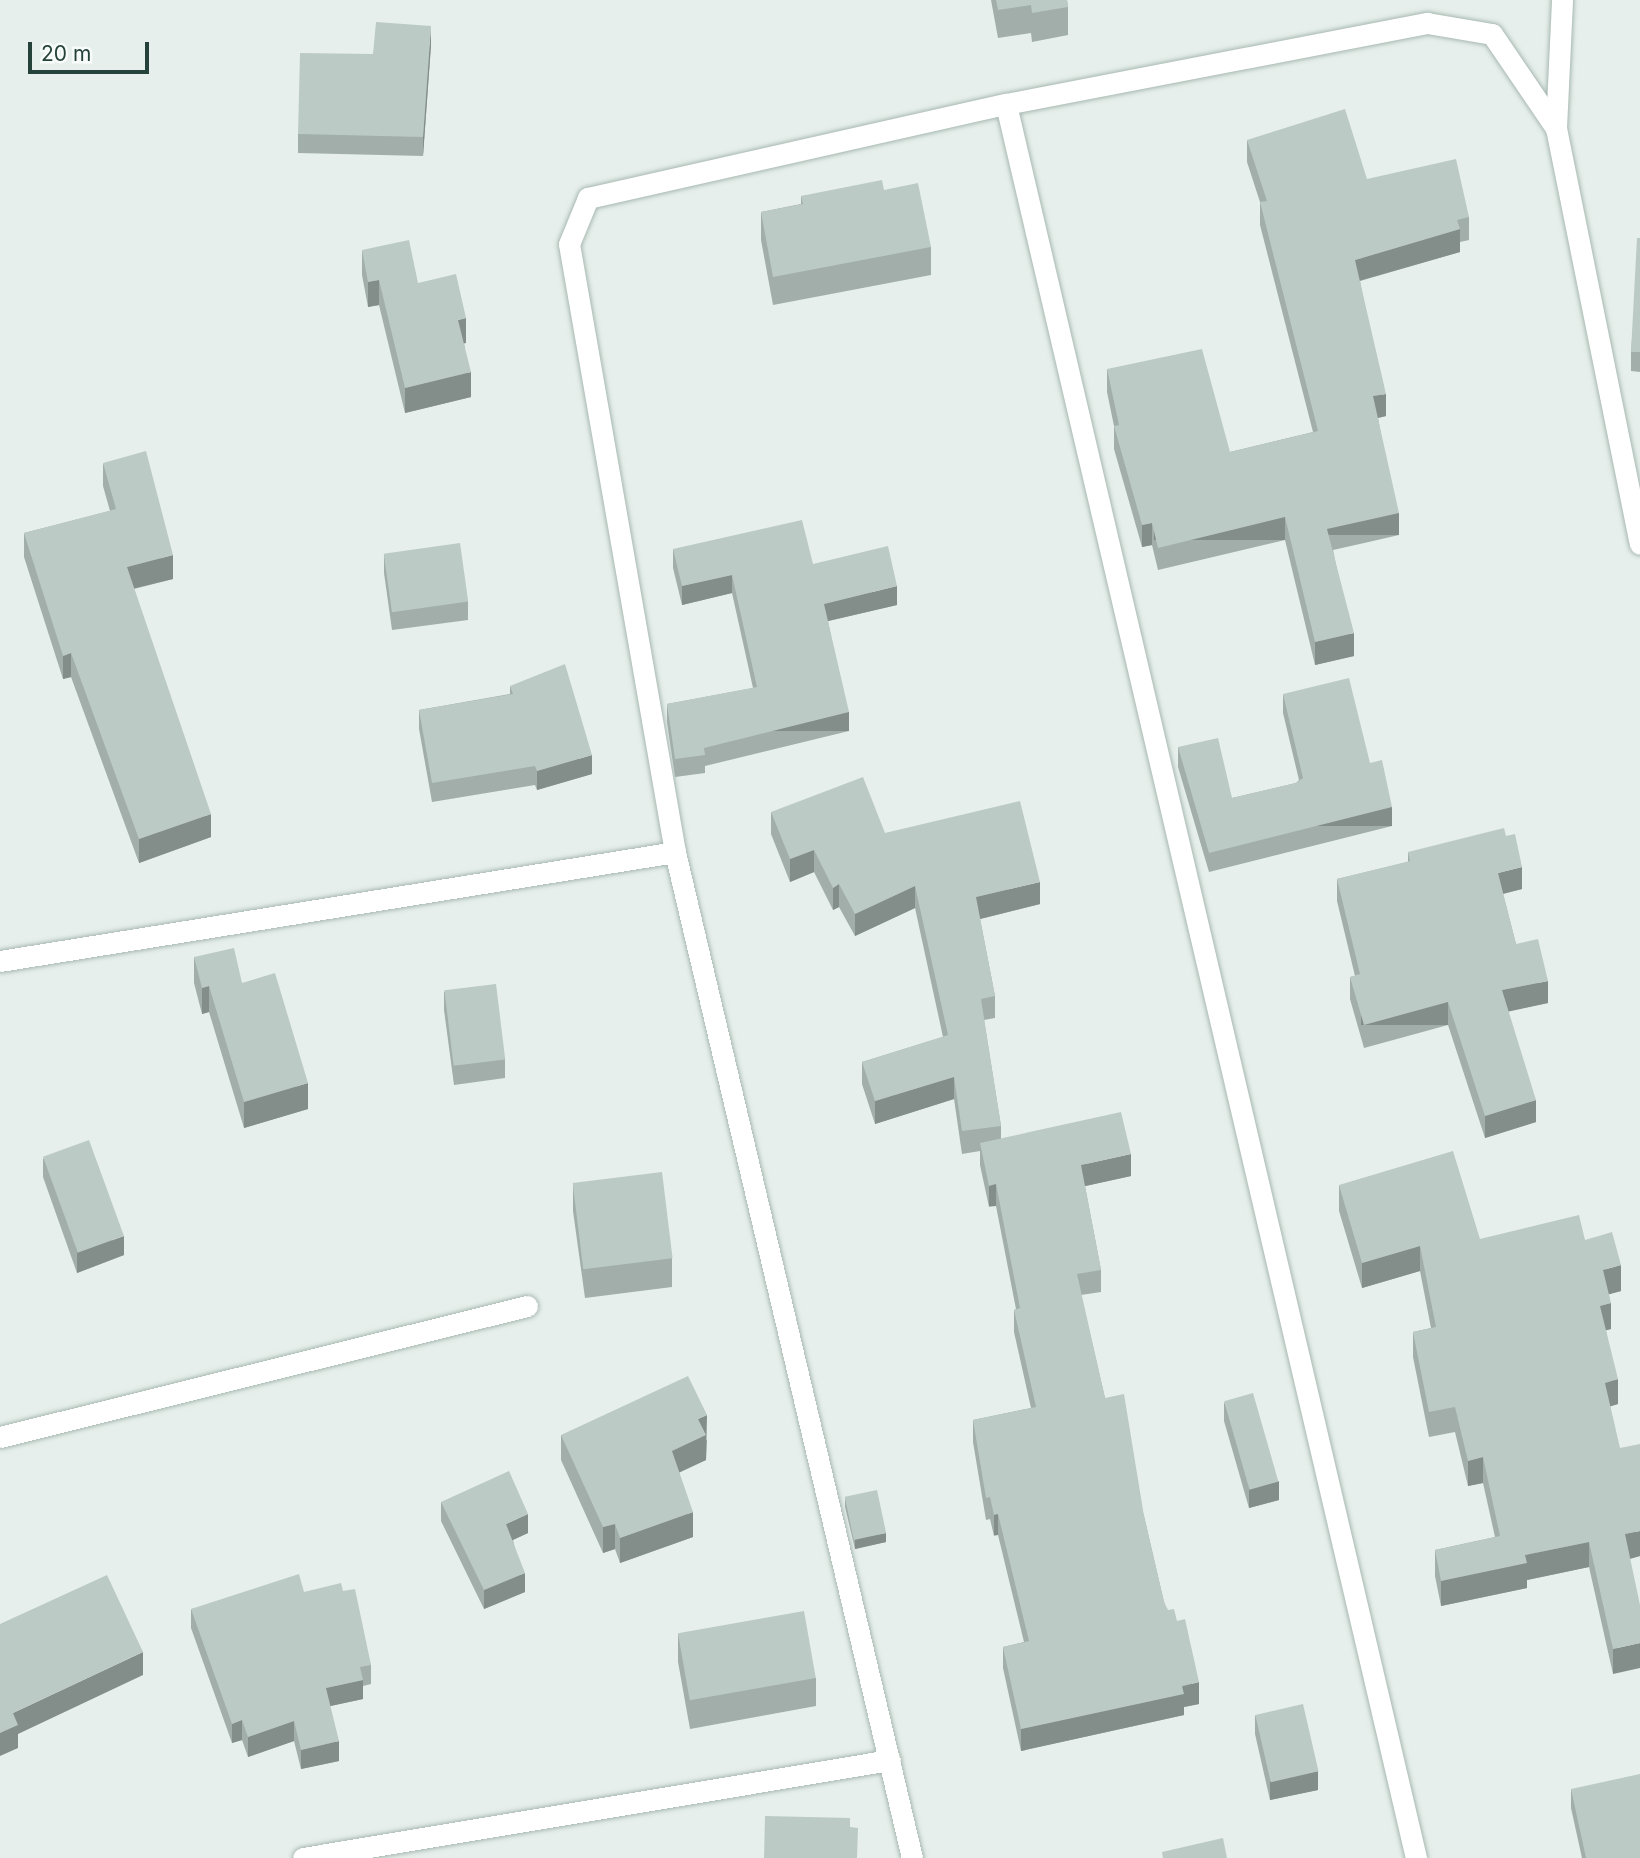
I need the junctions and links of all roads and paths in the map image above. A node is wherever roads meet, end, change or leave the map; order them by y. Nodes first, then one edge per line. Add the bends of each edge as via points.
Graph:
1 (1562, 0) edge
2 (1006, 104) junction
3 (1556, 128) junction
4 (1640, 544) edge
5 (675, 852) junction
6 (0, 961) edge
7 (527, 1306) dead end
8 (0, 1437) edge
9 (890, 1760) junction
10 (303, 1858) edge
11 (912, 1858) edge
12 (1416, 1858) edge

1 - 3 street
2 - 3 street via 1427,23 1492,34
2 - 5 street via 588,198 569,244
2 - 12 street
3 - 4 street
5 - 6 street
5 - 9 street
7 - 8 street
9 - 10 street
9 - 11 street

